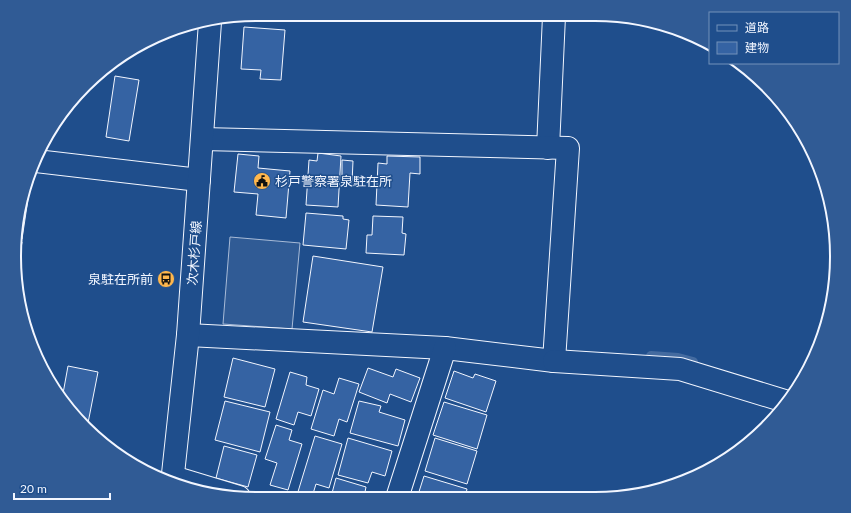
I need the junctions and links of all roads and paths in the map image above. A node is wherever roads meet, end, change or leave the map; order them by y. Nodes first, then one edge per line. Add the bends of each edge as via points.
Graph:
1 (554, 21) edge
2 (210, 26) edge
3 (202, 139) junction
4 (548, 148) junction
5 (41, 162) edge
6 (199, 180) junction
7 (188, 335) junction
8 (445, 348) junction
9 (554, 361) junction
10 (781, 400) edge
11 (173, 477) edge
12 (399, 492) edge

1 - 4 street
2 - 3 street, 次木杉戸線
3 - 4 street
3 - 6 street, 次木杉戸線
4 - 9 street via 568,148
5 - 6 street
6 - 7 street, 次木杉戸線
7 - 8 street
7 - 11 street, 次木杉戸線
8 - 9 street
8 - 12 street
9 - 10 street via 680,370

